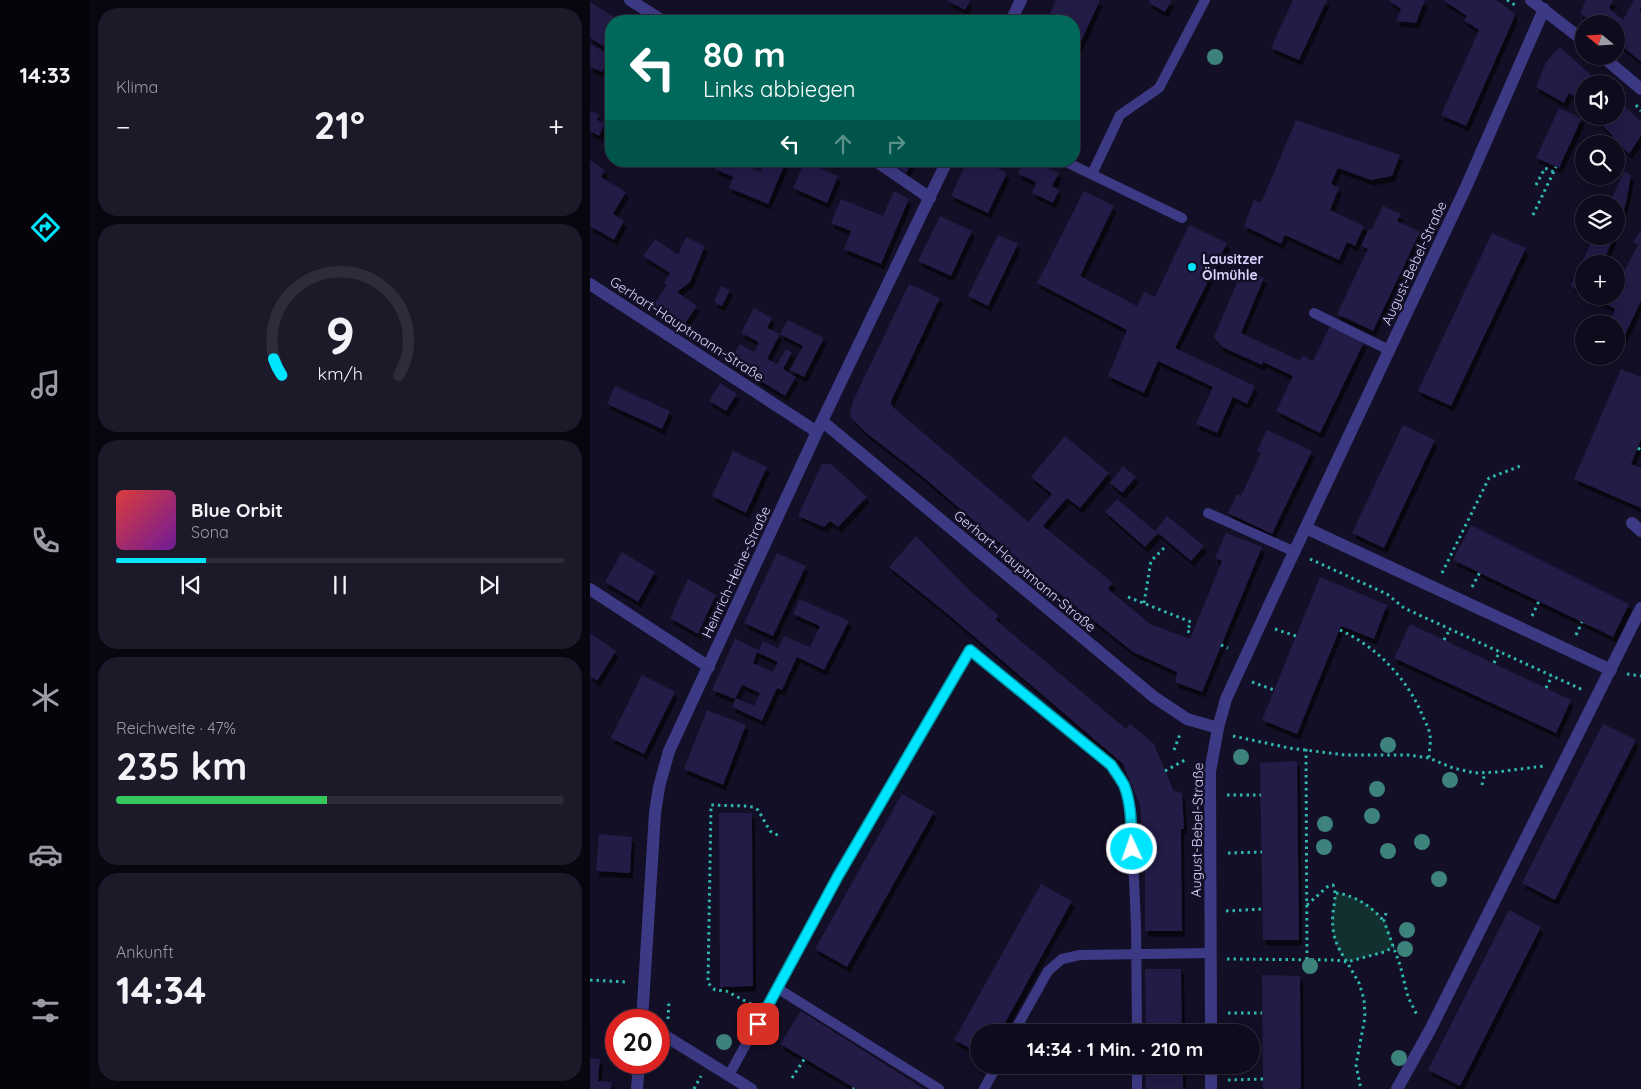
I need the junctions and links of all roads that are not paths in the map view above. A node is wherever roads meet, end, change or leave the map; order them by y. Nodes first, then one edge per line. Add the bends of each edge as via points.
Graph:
1 (630, 0) edge
2 (1021, 0) edge
3 (1205, 0) edge
4 (1531, 0) edge
5 (1544, 9) junction
6 (654, 15) edge
7 (1014, 15) edge
8 (1575, 34) edge
9 (1613, 65) edge
10 (1641, 89) edge
11 (885, 167) edge
12 (944, 167) edge
13 (1077, 167) edge
14 (1092, 174) junction
15 (930, 198) junction
16 (1182, 218) dead end
17 (590, 284) edge
18 (1314, 313) dead end
19 (1389, 350) junction
20 (820, 426) junction
21 (1208, 513) dead end
22 (1306, 528) junction
23 (1295, 552) junction
24 (590, 588) edge
25 (1641, 608) edge
26 (709, 667) junction
27 (1611, 670) junction
28 (1218, 728) junction
29 (1211, 953) junction
30 (1137, 954) junction
31 (777, 988) junction
32 (643, 1009) edge
33 (1018, 1024) edge
34 (1137, 1024) edge
35 (1211, 1024) edge
36 (670, 1039) edge
37 (638, 1074) edge
38 (992, 1074) edge
39 (1137, 1074) edge
40 (1211, 1074) edge
41 (729, 1075) junction
42 (637, 1089) edge
43 (751, 1089) edge
44 (939, 1089) edge
45 (984, 1089) edge
46 (1137, 1089) edge
47 (1211, 1089) edge
48 (1397, 1089) edge

1 - 6 street
2 - 7 street
3 - 14 lane via 1159,88 1120,116
4 - 5 street
5 - 8 street
5 - 19 street, August-Bebel-Straße via 1466,187
9 - 10 street
11 - 15 street
12 - 15 street, Heinrich-Heine-Straße
13 - 14 lane
14 - 16 lane
15 - 20 street, Heinrich-Heine-Straße
17 - 20 street, Gerhart-Hauptmann-Straße
18 - 19 lane
19 - 22 street, August-Bebel-Straße
20 - 26 street, Heinrich-Heine-Straße
20 - 28 street, Gerhart-Hauptmann-Straße via 1154,697 1187,719
21 - 23 lane
22 - 23 street, August-Bebel-Straße
22 - 27 street
23 - 28 street, August-Bebel-Straße via 1226,699
24 - 26 street
25 - 27 street
26 - 32 street, Heinrich-Heine-Straße via 669,751 659,787
27 - 48 street via 1430,1030
28 - 29 street, August-Bebel-Straße via 1210,772
29 - 30 lane
29 - 35 street, August-Bebel-Straße
30 - 31 lane via 1130,811 1124,786 1111,765 970,650 838,876
30 - 33 lane via 1080,955 1062,959 1048,971
30 - 34 lane
31 - 41 lane
31 - 44 lane
36 - 41 street
37 - 42 street
38 - 45 lane
39 - 46 lane
40 - 47 street
41 - 43 street

